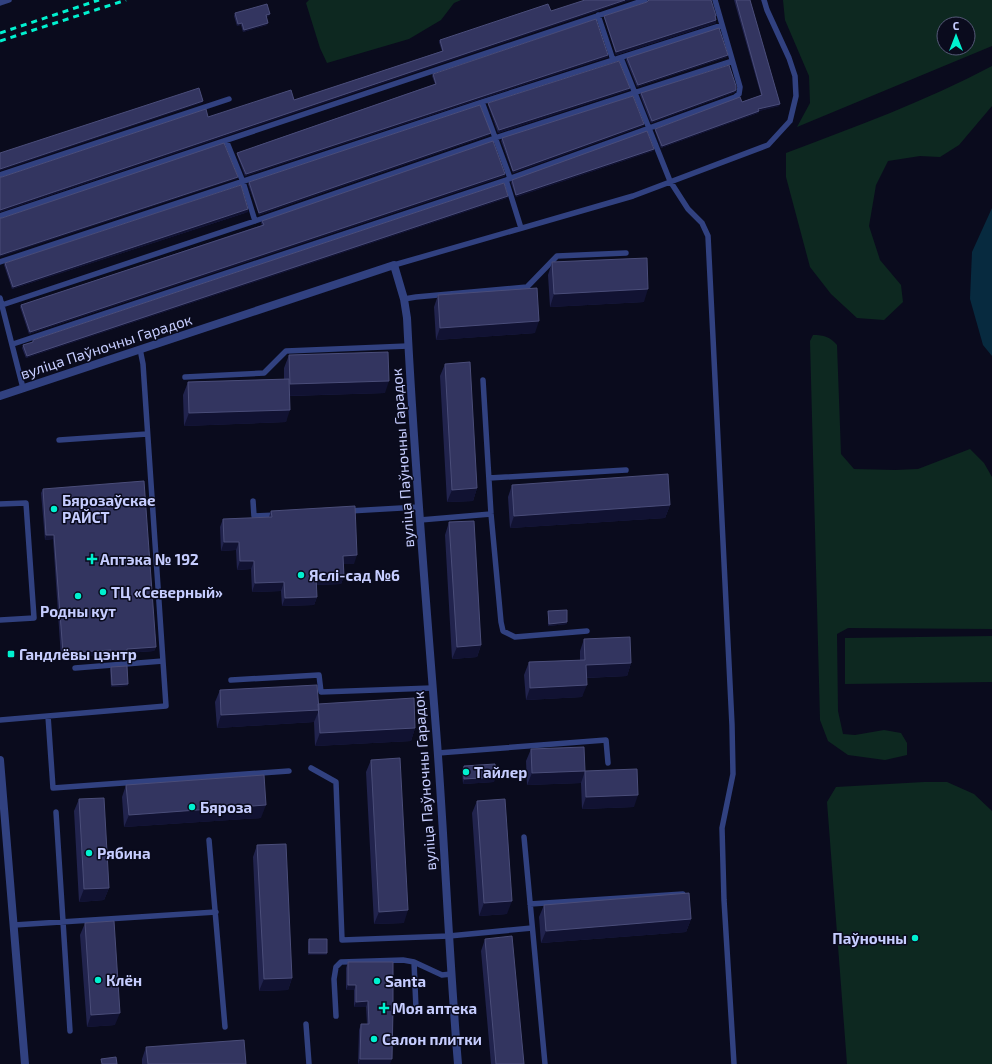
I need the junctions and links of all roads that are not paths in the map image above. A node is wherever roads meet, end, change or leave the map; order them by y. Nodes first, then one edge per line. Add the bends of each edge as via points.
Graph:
1 (9, 0) edge
2 (645, 0) edge
3 (715, 0) edge
4 (764, 0) edge
5 (0, 3) edge
6 (598, 15) junction
7 (722, 25) junction
8 (621, 58) junction
9 (613, 60) junction
10 (732, 61) junction
11 (634, 93) junction
12 (229, 99) dead end
13 (482, 102) junction
14 (649, 128) junction
15 (494, 138) junction
16 (226, 140) junction
17 (0, 175) edge
18 (508, 179) junction
19 (670, 181) junction
20 (243, 182) junction
21 (0, 216) edge
22 (255, 221) junction
23 (521, 228) junction
24 (626, 253) dead end
25 (0, 262) edge
26 (394, 266) junction
27 (0, 298) edge
28 (404, 299) junction
29 (2, 305) junction
30 (13, 344) junction
31 (408, 346) junction
32 (140, 349) junction
33 (185, 377) dead end
34 (483, 380) dead end
35 (23, 388) junction
36 (0, 396) edge
37 (147, 434) junction
38 (59, 440) dead end
39 (626, 470) dead end
40 (489, 478) junction
41 (253, 501) dead end
42 (0, 504) edge
43 (419, 507) junction
44 (341, 511) edge
45 (286, 514) edge
46 (491, 514) junction
47 (420, 520) junction
48 (0, 620) edge
49 (587, 631) dead end
50 (163, 661) junction
51 (75, 668) dead end
52 (231, 680) dead end
53 (432, 688) junction
54 (48, 716) junction
55 (0, 720) edge
56 (438, 753) junction
57 (0, 760) edge
58 (608, 763) dead end
59 (311, 768) dead end
60 (289, 770) dead end
61 (56, 812) dead end
62 (524, 837) dead end
63 (209, 840) dead end
64 (682, 894) edge
65 (530, 904) junction
66 (216, 912) junction
67 (63, 922) junction
68 (14, 926) junction
69 (532, 928) junction
70 (449, 936) junction
71 (414, 962) junction
72 (451, 974) junction
73 (416, 1009) dead end
74 (336, 1016) dead end
75 (306, 1024) dead end
76 (225, 1028) dead end
77 (70, 1031) dead end
78 (25, 1064) edge
79 (309, 1064) edge
80 (458, 1064) edge
81 (545, 1064) edge
82 (734, 1064) edge

1 - 5 lane
2 - 6 lane
3 - 7 lane
4 - 19 lane via 795,76 796,96 790,121 768,145
6 - 9 lane
6 - 16 lane
7 - 8 lane
7 - 10 lane
8 - 9 lane
8 - 11 lane
9 - 13 lane
10 - 11 lane
10 - 14 lane via 740,87 739,94
11 - 14 lane
11 - 15 lane
12 - 17 lane
13 - 15 lane
13 - 20 lane
14 - 18 lane
14 - 19 lane
15 - 18 lane
15 - 22 lane
16 - 20 lane
16 - 21 lane
18 - 23 lane
18 - 30 lane
19 - 23 lane via 633,196
19 - 82 lane via 688,209 702,223 708,236 732,725 733,774 722,828
20 - 22 lane
20 - 25 lane
22 - 29 lane
23 - 26 lane
24 - 28 lane via 557,256 527,287
26 - 28 street, вуліца Паўночны Гарадок
26 - 32 street, вуліца Паўночны Гарадок
27 - 29 lane
28 - 31 street, вуліца Паўночны Гарадок
29 - 30 lane
30 - 35 lane
31 - 33 lane via 286,351 264,373
31 - 43 street, вуліца Паўночны Гарадок
32 - 35 street, вуліца Паўночны Гарадок
32 - 37 lane
34 - 40 lane
35 - 36 street, вуліца Паўночны Гарадок
37 - 38 lane
37 - 50 lane
39 - 40 lane
40 - 46 lane
41 - 45 lane via 254,516
42 - 48 lane via 26,503 34,618
43 - 44 lane
43 - 47 street, вуліца Паўночны Гарадок
46 - 47 lane
46 - 49 lane via 503,631 515,637
47 - 53 street, вуліца Паўночны Гарадок
50 - 51 lane
50 - 54 lane via 166,706
52 - 53 lane via 319,675 321,692
53 - 56 street, вуліца Паўночны Гарадок
54 - 55 lane
54 - 60 lane via 53,788
56 - 58 lane via 606,740
56 - 70 street, вуліца Паўночны Гарадок
57 - 68 street
59 - 70 lane via 336,782 342,940
61 - 67 lane
62 - 65 lane
63 - 66 lane
64 - 65 lane
65 - 69 lane
66 - 67 lane
66 - 76 lane
67 - 68 lane
67 - 77 lane
68 - 78 street
69 - 70 lane
69 - 81 lane
70 - 72 street, вуліца Паўночны Гарадок
71 - 72 lane via 442,975
71 - 73 lane
71 - 74 lane via 341,962 336,967 334,979
72 - 80 street, вуліца Паўночны Гарадок
75 - 79 lane

